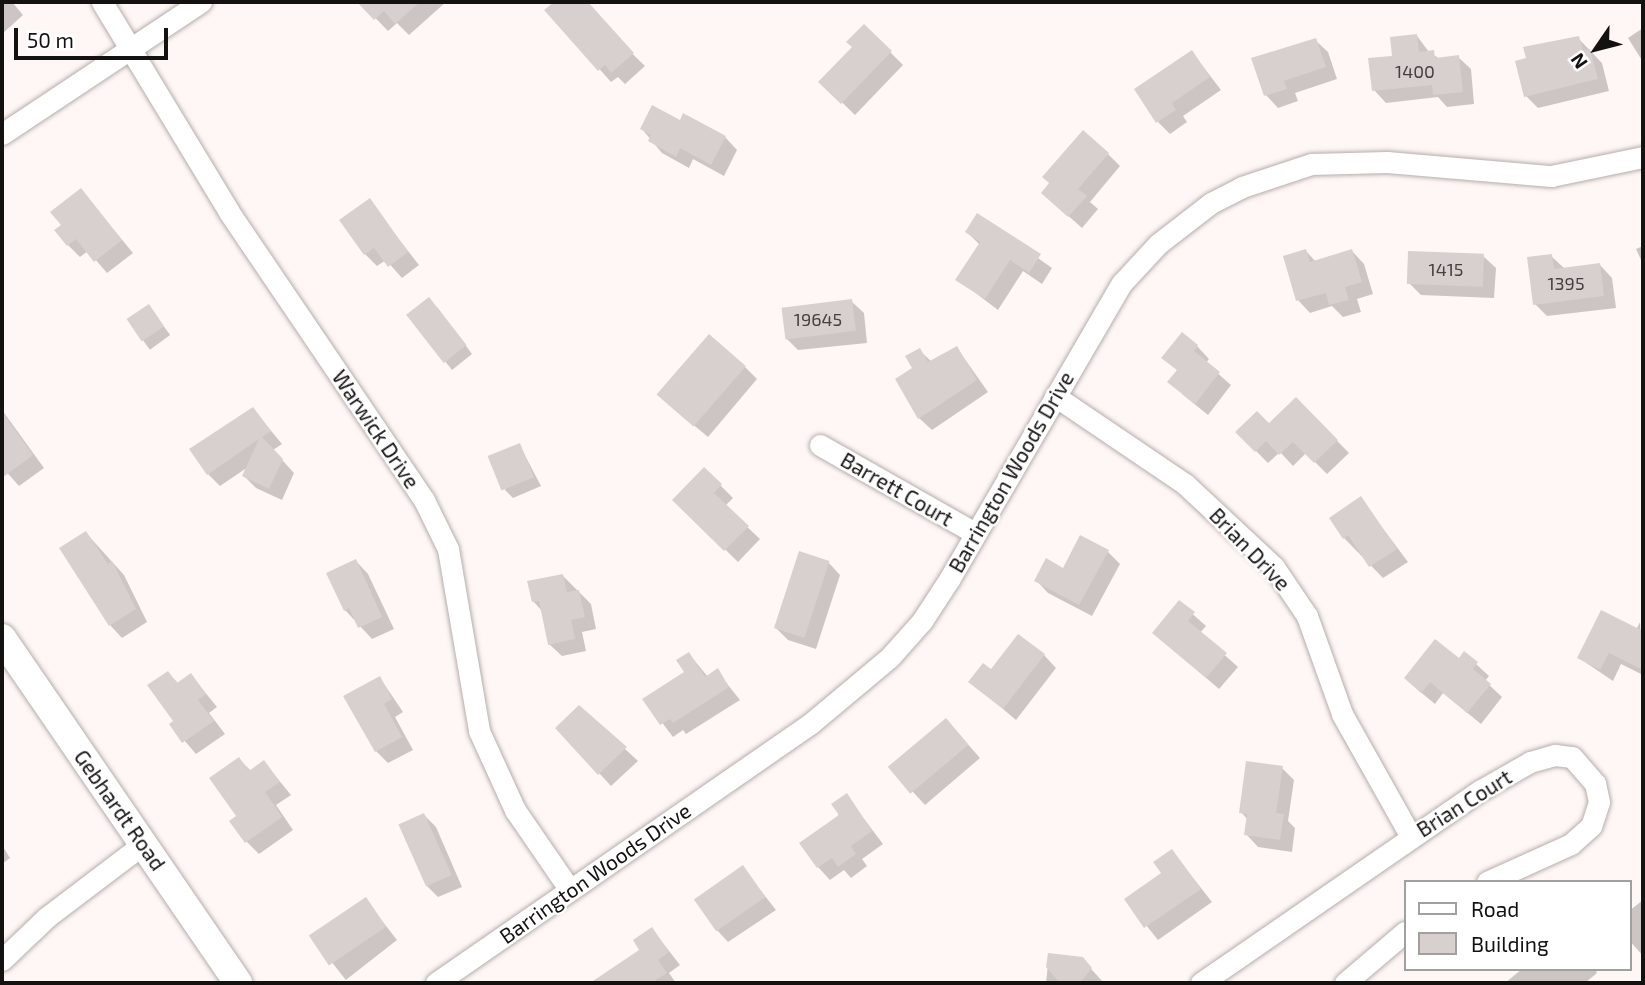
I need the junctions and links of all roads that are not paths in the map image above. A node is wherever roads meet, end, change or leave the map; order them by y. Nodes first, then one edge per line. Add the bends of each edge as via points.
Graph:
1 (102, 2) edge
2 (201, 2) edge
3 (131, 49) junction
4 (2, 134) edge
5 (1643, 157) edge
6 (1055, 396) junction
7 (820, 445) dead end
8 (975, 533) junction
9 (2, 638) edge
10 (1411, 837) junction
11 (143, 844) junction
12 (1492, 880) edge
13 (570, 890) junction
14 (1404, 934) edge
15 (2, 960) edge
16 (238, 983) edge
17 (436, 983) edge
18 (1201, 983) edge
19 (1345, 983) edge

1 - 3 street, Warwick Drive
2 - 3 street
3 - 4 street
3 - 13 street, Warwick Drive via 229,212 425,500 447,549 483,741 515,810
5 - 6 street, Barrington Woods Drive via 1551,176 1345,162 1311,164 1242,187 1187,220 1131,273
6 - 8 street, Barrington Woods Drive
6 - 10 street, Brian Drive via 1176,477 1274,568 1307,616 1342,714
7 - 8 street, Barrett Court
8 - 13 street, Barrington Woods Drive via 922,621 858,687
9 - 11 street, Gebhardt Road
10 - 12 street, Brian Court via 1530,762 1555,755 1573,757 1595,783 1598,802 1591,826 1572,844
10 - 18 street, Brian Court
11 - 15 street via 47,917
11 - 16 street, Gebhardt Road
13 - 17 street, Barrington Woods Drive
14 - 19 street

